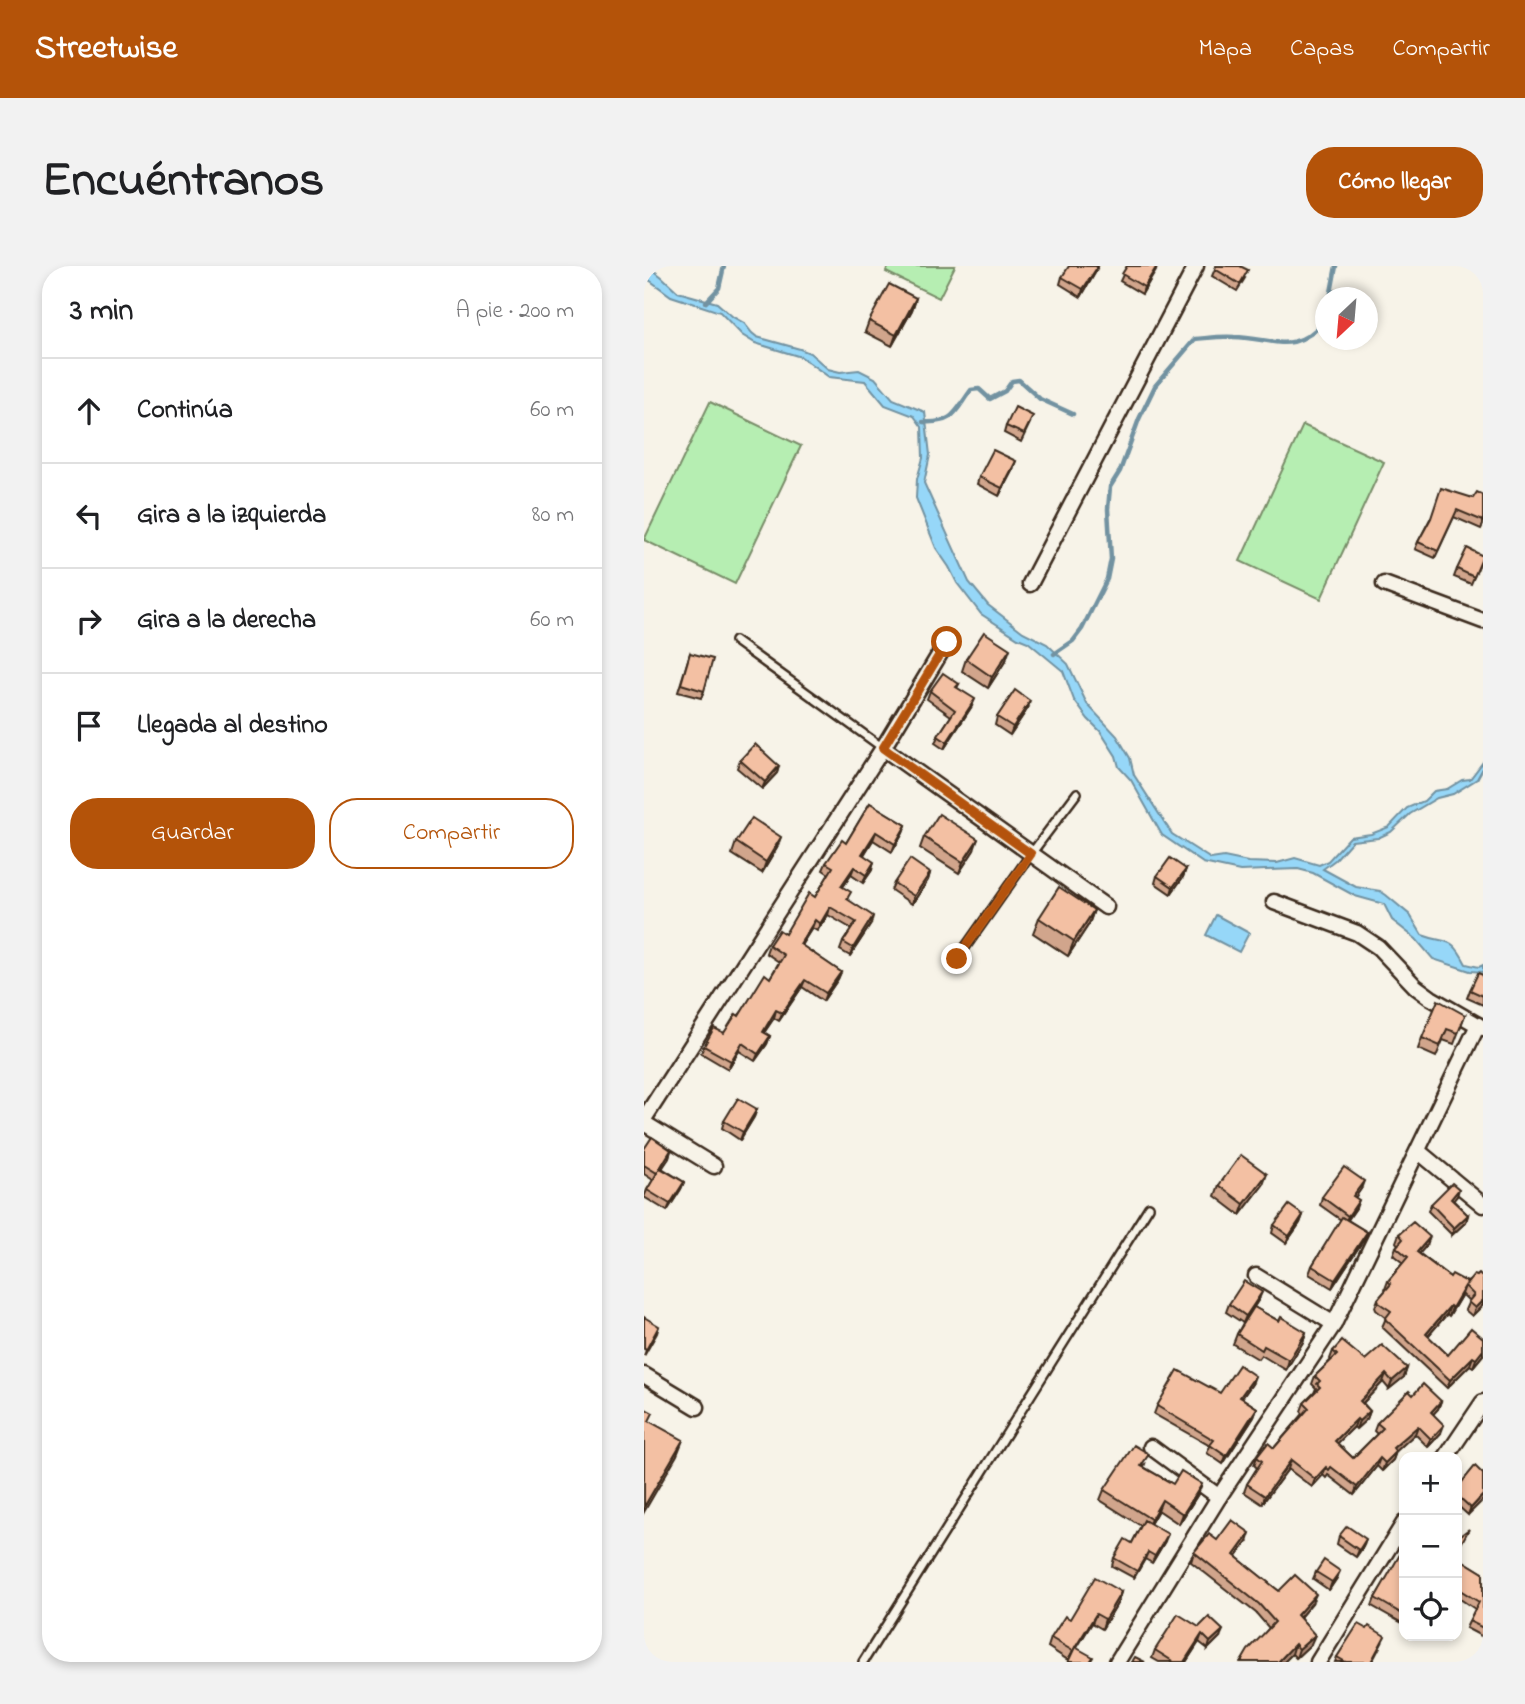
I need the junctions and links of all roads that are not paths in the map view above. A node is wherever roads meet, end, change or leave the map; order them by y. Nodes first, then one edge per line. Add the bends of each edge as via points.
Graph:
1 (1196, 266) edge
2 (1030, 584) dead end
3 (1384, 584) dead end
4 (1483, 621) edge
5 (735, 641) dead end
6 (947, 642) dead end
7 (883, 748) junction
8 (1077, 793) dead end
9 (1031, 854) junction
10 (1274, 902) dead end
11 (1106, 907) dead end
12 (957, 959) dead end
13 (1481, 1027) edge
14 (644, 1121) edge
15 (1418, 1152) junction
16 (714, 1166) dead end
17 (1483, 1205) edge
18 (1149, 1207) dead end
19 (1256, 1276) dead end
20 (1334, 1324) junction
21 (644, 1375) edge
22 (1483, 1402) edge
23 (697, 1407) dead end
24 (1151, 1447) dead end
25 (1449, 1452) edge
26 (1219, 1497) junction
27 (1399, 1531) edge
28 (863, 1662) edge
29 (1117, 1662) edge
30 (1318, 1662) edge

1 - 2 street
3 - 4 street
5 - 7 lane
6 - 7 street
7 - 9 street
7 - 14 street
8 - 9 lane
9 - 11 street
9 - 12 lane
10 - 13 street via 1357,933 1378,947 1416,987
13 - 15 street
14 - 16 street
15 - 17 street
15 - 20 street
18 - 28 lane
19 - 20 street
20 - 26 street
21 - 23 street
22 - 25 street
24 - 26 street
26 - 29 street
27 - 30 street

